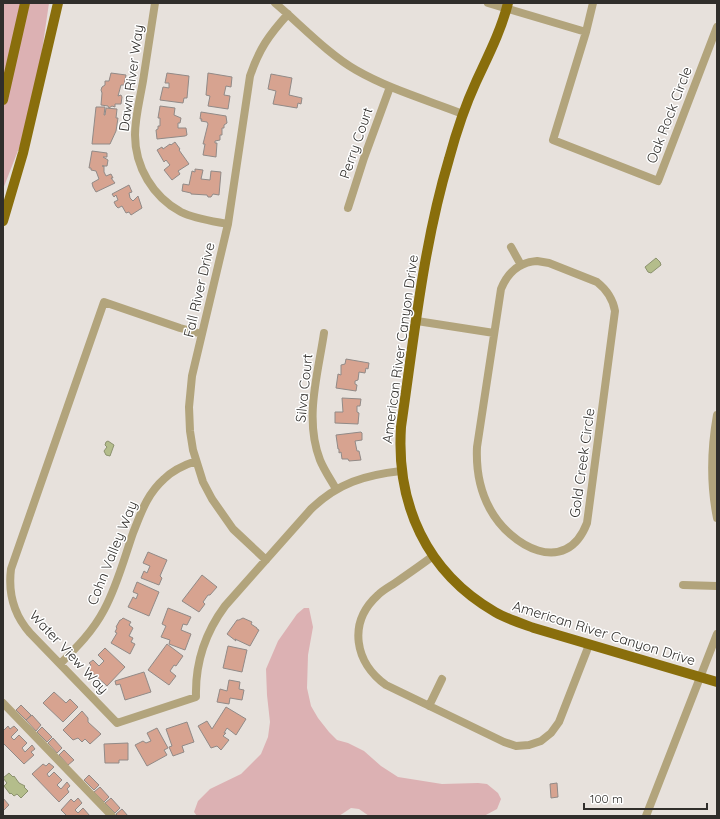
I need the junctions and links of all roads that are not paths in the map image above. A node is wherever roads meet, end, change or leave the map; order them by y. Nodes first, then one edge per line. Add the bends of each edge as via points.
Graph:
1 (25, 3) edge
2 (58, 3) edge
3 (155, 3) edge
4 (275, 3) edge
5 (488, 3) edge
6 (593, 3) edge
7 (508, 6) edge
8 (288, 14) junction
9 (717, 27) edge
10 (586, 32) junction
11 (390, 86) junction
12 (3, 100) edge
13 (464, 114) junction
14 (348, 208) dead end
15 (3, 220) edge
16 (228, 224) junction
17 (511, 247) dead end
18 (521, 265) junction
19 (417, 321) junction
20 (324, 333) dead end
21 (494, 333) junction
22 (202, 334) junction
23 (717, 415) edge
24 (196, 461) junction
25 (401, 471) junction
26 (336, 489) junction
27 (717, 518) edge
28 (433, 556) junction
29 (266, 560) junction
30 (683, 585) dead end
31 (717, 586) edge
32 (717, 634) edge
33 (589, 645) junction
34 (60, 664) junction
35 (700, 677) junction
36 (442, 679) dead end
37 (717, 682) edge
38 (3, 703) edge
39 (429, 706) junction
40 (112, 816) edge
41 (646, 816) edge

1 - 12 main road
2 - 15 main road via 23,153
3 - 16 street, Dawn River Way via 136,123 138,158 147,180 171,205 197,218
4 - 8 street
5 - 7 street
6 - 10 street, Oak Rock Circle
7 - 10 street
7 - 13 main road, American River Canyon Drive
8 - 11 street via 354,69
8 - 16 street, Fall River Drive via 266,41 256,58 250,76
9 - 10 street, Oak Rock Circle via 658,181 553,140
11 - 13 street
11 - 14 street, Perry Court
13 - 19 main road, American River Canyon Drive via 433,220
16 - 22 street, Fall River Drive
17 - 18 street
18 - 21 street, Gold Creek Circle via 511,272 504,282
18 - 21 street, Gold Creek Circle via 543,262 591,279 602,286 609,295 615,311 588,516 581,534 572,544 561,550 536,551 518,541 498,521 481,490 477,447
19 - 21 street
19 - 25 main road, American River Canyon Drive via 401,428
20 - 26 street, Silva Court via 314,402 313,431 320,460
22 - 24 street, Fall River Drive via 189,400 190,431
22 - 34 street, Water View Way via 104,302 10,569 10,592 17,615
23 - 27 street via 712,475
24 - 29 street, Fall River Drive via 206,488 222,514 242,538
24 - 34 street, Cohn Valley Way via 165,478 149,495 104,610 85,638
25 - 26 street, Water View Way via 378,474
25 - 28 main road, American River Canyon Drive via 409,508
26 - 29 street, Water View Way via 316,505
28 - 33 main road, American River Canyon Drive via 463,589 495,612 534,628
28 - 39 street via 378,595 367,608 359,636 363,659 376,678
29 - 34 street, Water View Way via 225,606 210,628 200,654 196,674 196,697 117,723
30 - 31 street
32 - 35 street
33 - 35 main road, American River Canyon Drive
33 - 39 street via 559,722 547,737 535,744 510,744
35 - 37 main road, American River Canyon Drive
35 - 41 street
36 - 39 street
38 - 40 street

